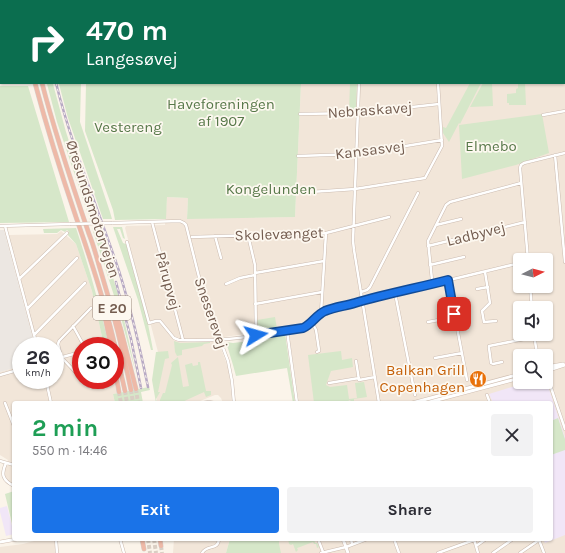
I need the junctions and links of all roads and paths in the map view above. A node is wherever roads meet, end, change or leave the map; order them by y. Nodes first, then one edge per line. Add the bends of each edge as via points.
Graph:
1 (36, 84) edge
2 (42, 84) edge
3 (359, 84) edge
4 (438, 84) edge
5 (439, 104) junction
6 (565, 111) edge
7 (358, 113) junction
8 (300, 114) dead end
9 (543, 115) dead end
10 (442, 140) junction
11 (565, 153) edge
12 (357, 154) junction
13 (555, 155) junction
14 (298, 156) dead end
15 (521, 183) junction
16 (355, 189) junction
17 (296, 193) dead end
18 (418, 193) dead end
19 (76, 217) junction
20 (389, 217) dead end
21 (461, 219) dead end
22 (152, 222) junction
23 (525, 222) junction
24 (354, 225) junction
25 (436, 225) junction
26 (0, 226) edge
27 (5, 226) junction
28 (67, 233) dead end
29 (89, 234) junction
30 (326, 234) junction
31 (248, 235) junction
32 (216, 236) junction
33 (192, 237) dead end
34 (127, 242) dead end
35 (428, 246) junction
36 (527, 253) edge
37 (464, 257) dead end
38 (77, 258) dead end
39 (220, 258) dead end
40 (324, 261) junction
41 (565, 262) edge
42 (430, 265) junction
43 (513, 265) edge
44 (485, 272) junction
45 (255, 274) junction
46 (19, 279) junction
47 (432, 280) dead end
48 (448, 280) junction
49 (85, 283) dead end
50 (226, 284) dead end
51 (488, 287) junction
52 (477, 289) dead end
53 (322, 292) junction
54 (361, 292) junction
55 (395, 293) junction
56 (362, 301) junction
57 (255, 304) junction
58 (91, 308) dead end
59 (27, 309) junction
60 (321, 313) junction
61 (455, 317) junction
62 (496, 320) dead end
63 (312, 322) junction
64 (428, 322) dead end
65 (74, 326) junction
66 (287, 331) junction
67 (34, 335) joint
68 (256, 335) junction
69 (63, 337) edge
70 (80, 337) edge
71 (109, 337) edge
72 (113, 337) edge
73 (220, 339) junction
74 (183, 340) junction
75 (513, 341) edge
76 (317, 352) dead end
77 (462, 354) junction
78 (435, 358) dead end
79 (64, 360) edge
80 (356, 361) dead end
81 (502, 362) dead end
82 (565, 364) edge
83 (553, 366) edge
84 (72, 369) edge
85 (553, 369) edge
86 (12, 372) edge
87 (0, 375) edge
88 (513, 376) edge
89 (375, 377) junction
90 (359, 378) junction
91 (467, 380) dead end
92 (513, 380) edge
93 (330, 383) dead end
94 (124, 386) edge
95 (48, 389) edge
96 (118, 389) edge
97 (136, 389) tunnel mouth
98 (552, 389) edge
99 (131, 390) tunnel mouth
100 (125, 391) tunnel mouth
101 (119, 392) tunnel mouth
102 (415, 395) dead end
103 (487, 395) dead end
104 (51, 401) edge
105 (234, 401) edge
106 (297, 401) edge
107 (379, 401) edge
108 (419, 401) edge
109 (434, 401) edge
110 (489, 401) edge
111 (5, 403) dead end
112 (565, 412) edge
113 (560, 414) junction
114 (12, 421) edge
115 (565, 429) edge
116 (0, 461) edge
117 (6, 463) junction
118 (12, 464) edge
119 (12, 485) edge
120 (12, 540) edge
121 (56, 541) edge
122 (121, 541) edge
123 (142, 541) edge
124 (160, 541) edge
125 (218, 541) edge
126 (319, 541) edge
127 (344, 541) edge
128 (351, 541) edge
129 (361, 541) edge
130 (395, 541) edge
131 (471, 541) edge
132 (474, 541) edge
133 (483, 541) edge
134 (510, 541) edge
135 (538, 541) edge
136 (539, 541) edge
137 (0, 542) edge
138 (352, 544) junction
139 (161, 546) tunnel mouth
140 (476, 546) junction
141 (346, 547) junction
142 (144, 549) dead end
143 (57, 553) edge
144 (124, 553) edge
145 (202, 553) edge
146 (322, 553) edge
147 (348, 553) edge
148 (399, 553) edge
149 (438, 553) edge
150 (478, 553) edge
151 (493, 553) edge
152 (520, 553) edge
153 (544, 553) edge

1 - 19 highway, Øresundsmotorvejen / E 20
2 - 29 highway, Øresundsmotorvejen / E 20
3 - 7 street
4 - 5 street
5 - 7 street, Nebraskavej
5 - 10 street
6 - 9 street
7 - 8 street, Nebraskavej
7 - 12 street
10 - 12 street, Kansasvej
10 - 16 street via 442,146 425,178
11 - 13 street
12 - 14 street, Kansasvej
12 - 16 street
13 - 15 street via 521,165
13 - 41 street
15 - 23 street
15 - 25 street via 450,202
16 - 17 street
16 - 24 street
18 - 54 street via 370,287
19 - 71 highway
19 - 72 highway, Øresundsmotorvejen / E 20
20 - 24 street, Skolevænget
21 - 25 street
22 - 27 street, bridge
22 - 73 street, Sneserevej via 180,221 186,225 201,285
22 - 74 street, Pårupvej
23 - 35 street, Ladbyvej
23 - 36 street
24 - 30 street, Skolevænget
24 - 54 street via 354,250
25 - 35 street
26 - 27 street
27 - 46 street
28 - 46 street
29 - 97 highway via 108,286
29 - 99 highway, Øresundsmotorvejen / E 20 via 111,306
30 - 31 street, Skolevænget
30 - 40 street
31 - 32 street, Skolevænget
31 - 45 street
32 - 33 street, Skolevænget
32 - 39 street
34 - 74 street via 149,323 160,321 174,338
35 - 42 street
37 - 42 street, Ladbyvej
38 - 59 street
40 - 45 street
40 - 53 street
42 - 47 street
43 - 44 street
44 - 48 street
44 - 51 street
45 - 50 street
45 - 57 street
46 - 59 street
48 - 55 street
48 - 61 street
49 - 67 street
51 - 52 street
51 - 62 street via 490,303 482,311 483,321
53 - 57 street
53 - 60 street
54 - 56 street
55 - 56 street
55 - 102 street
56 - 60 street
56 - 89 street
57 - 68 street
58 - 65 street
59 - 67 street
60 - 63 street
61 - 64 street
61 - 77 street
63 - 66 street via 303,328
63 - 76 street via 316,330 319,351
65 - 69 street
65 - 70 street
66 - 68 street
66 - 106 street
68 - 73 street
73 - 74 street
73 - 105 street, Sneserevej via 228,361
75 - 81 street via 489,346 491,363
77 - 78 street
77 - 91 street
79 - 84 street
80 - 90 street
82 - 83 street
82 - 85 street
86 - 87 street
88 - 108 street
89 - 90 street
89 - 107 street
90 - 93 street
92 - 109 street
94 - 100 highway, Øresundsmotorvejen / E 20
95 - 104 street
96 - 101 highway
98 - 113 street
103 - 110 street
111 - 114 street
112 - 113 street
113 - 115 street
116 - 117 street
117 - 118 street
117 - 119 street via 3,476
120 - 137 street
121 - 143 street
122 - 144 street
123 - 142 highway
124 - 139 highway
125 - 145 street via 216,546
126 - 146 street
127 - 141 street
128 - 138 street
129 - 138 street
130 - 148 street
131 - 149 street
132 - 140 street
133 - 140 street
134 - 151 street
135 - 152 street
136 - 153 street
138 - 141 street
140 - 150 street
141 - 146 street
141 - 147 street

